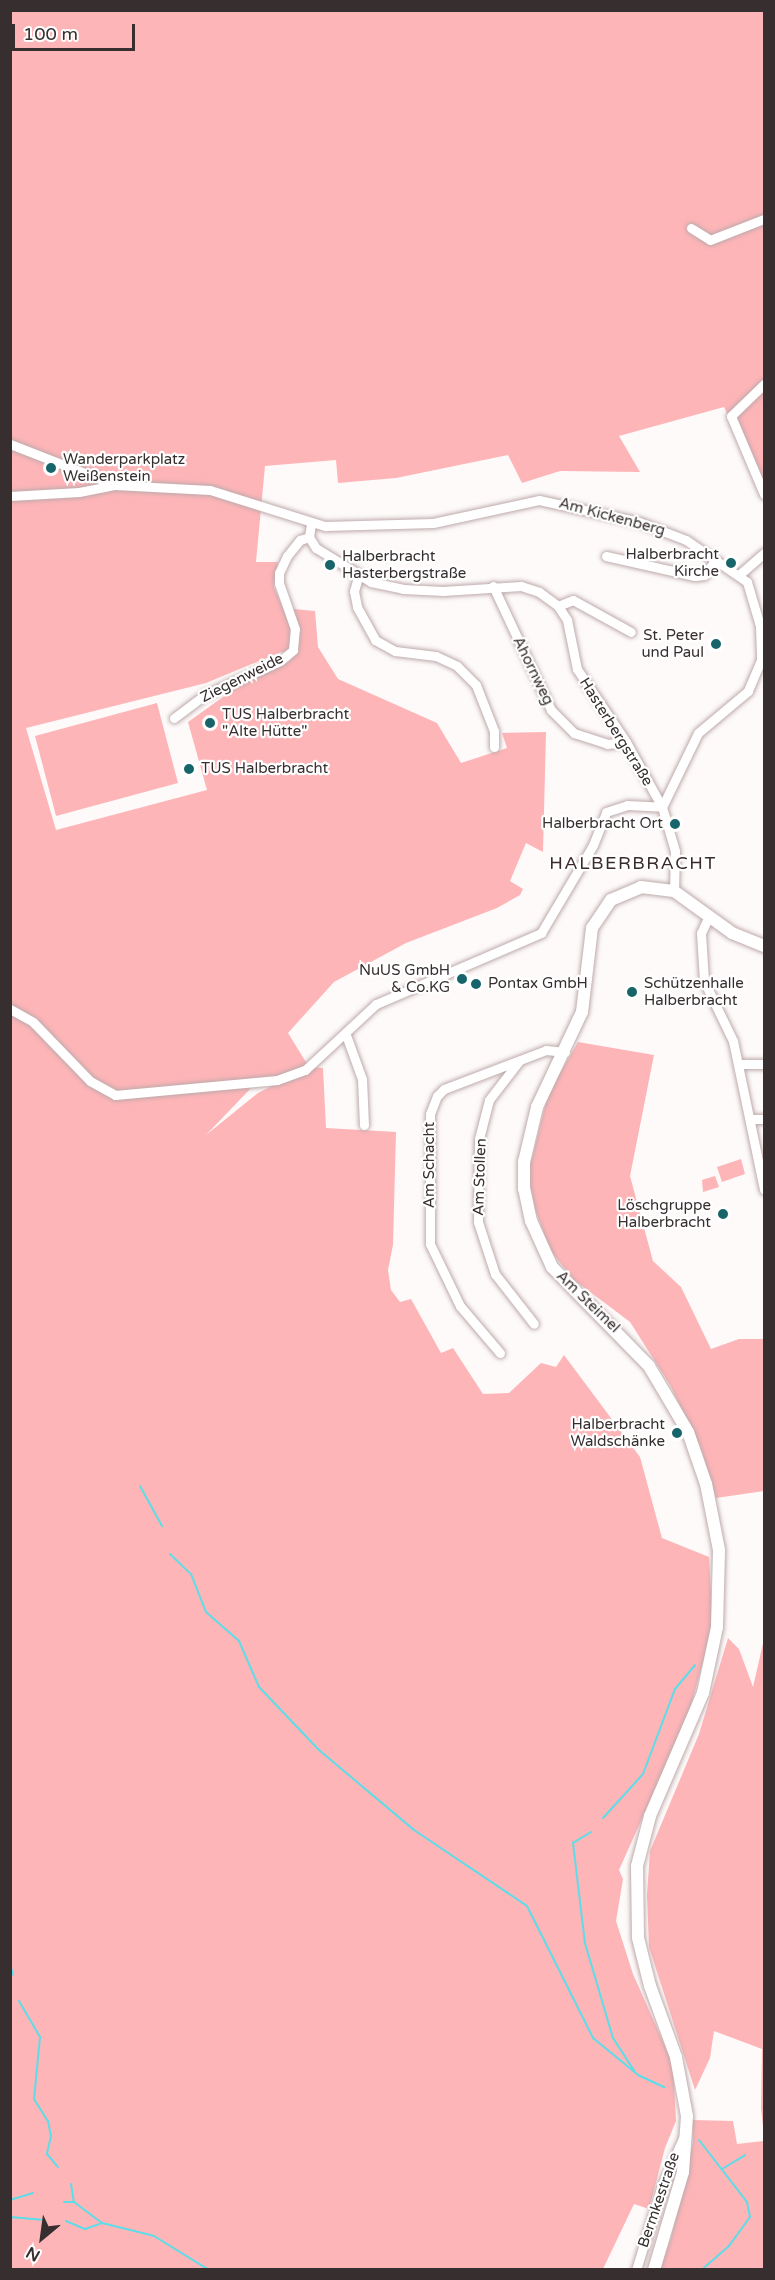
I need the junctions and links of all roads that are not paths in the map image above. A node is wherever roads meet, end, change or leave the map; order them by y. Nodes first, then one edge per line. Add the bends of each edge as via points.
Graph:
1 (765, 219) edge
2 (692, 228) dead end
3 (765, 384) edge
4 (10, 444) edge
5 (115, 485) junction
6 (765, 494) edge
7 (10, 496) edge
8 (311, 524) junction
9 (309, 537) junction
10 (765, 553) edge
11 (606, 555) dead end
12 (715, 561) junction
13 (740, 574) junction
14 (358, 577) junction
15 (493, 586) junction
16 (558, 606) junction
17 (631, 632) dead end
18 (174, 718) dead end
19 (626, 742) junction
20 (494, 747) dead end
21 (662, 807) junction
22 (674, 891) junction
23 (709, 916) junction
24 (765, 946) edge
25 (10, 1009) edge
26 (346, 1035) junction
27 (565, 1052) junction
28 (519, 1061) junction
29 (739, 1064) junction
30 (765, 1064) edge
31 (750, 1119) junction
32 (765, 1119) edge
33 (364, 1125) dead end
34 (764, 1187) edge
35 (534, 1324) dead end
36 (500, 1353) dead end
37 (683, 2087) joint
38 (686, 2133) junction
39 (636, 2270) edge
40 (654, 2270) edge

1 - 2 street via 710,240
3 - 6 street via 731,416
4 - 5 street
5 - 7 street via 79,492
5 - 8 street, Am Kickenberg via 210,490
8 - 9 street
8 - 12 street, Am Kickenberg via 342,528 433,523 515,503 552,501 654,526 686,540
9 - 14 street via 316,548
9 - 18 street, Ziegenweide via 300,540 279,573 295,629 293,650 280,661 205,695
10 - 13 street
11 - 12 street via 701,577
12 - 13 street, Am Kickenberg
13 - 21 street via 749,585 760,626 762,653 758,674 742,697 702,729
14 - 15 street via 386,587 421,591
14 - 20 street via 354,591 357,607 375,640 395,651 436,656 457,666 476,685 494,731
15 - 16 street via 527,587
15 - 19 street, Ahornweg via 551,710 574,733 607,744
16 - 17 street via 573,600
16 - 19 street, Hasterbergstraße via 567,620 577,669
19 - 21 street, Hasterbergstraße
21 - 22 street, Hasterbergstraße via 675,851
21 - 26 street via 627,805 606,812 592,845 542,933 376,1005
22 - 23 main road
22 - 27 main road, Am Steimel via 658,887 631,890 602,908 589,941 582,1012
23 - 24 main road via 732,933
23 - 29 street via 701,933 704,981 733,1041
25 - 26 street via 33,1022 90,1082 115,1095 277,1080 305,1070
26 - 33 street via 362,1079
27 - 28 street, Am Schacht via 551,1048
27 - 37 main road, Am Steimel via 543,1092 529,1131 523,1175 527,1208 552,1267 649,1366 688,1432 716,1530 717,1627 699,1707 650,1816 636,1884 636,1919 643,1961
28 - 35 street, Am Stollen via 489,1100 479,1138 478,1222 495,1274
28 - 36 street, Am Schacht via 444,1089 430,1114 430,1244 460,1306
29 - 30 street
29 - 31 street
31 - 32 street
31 - 34 street
37 - 38 main road, Bermkestraße
38 - 39 street, Bermkestraße via 662,2185
38 - 40 main road, Bermkestraße via 677,2200

